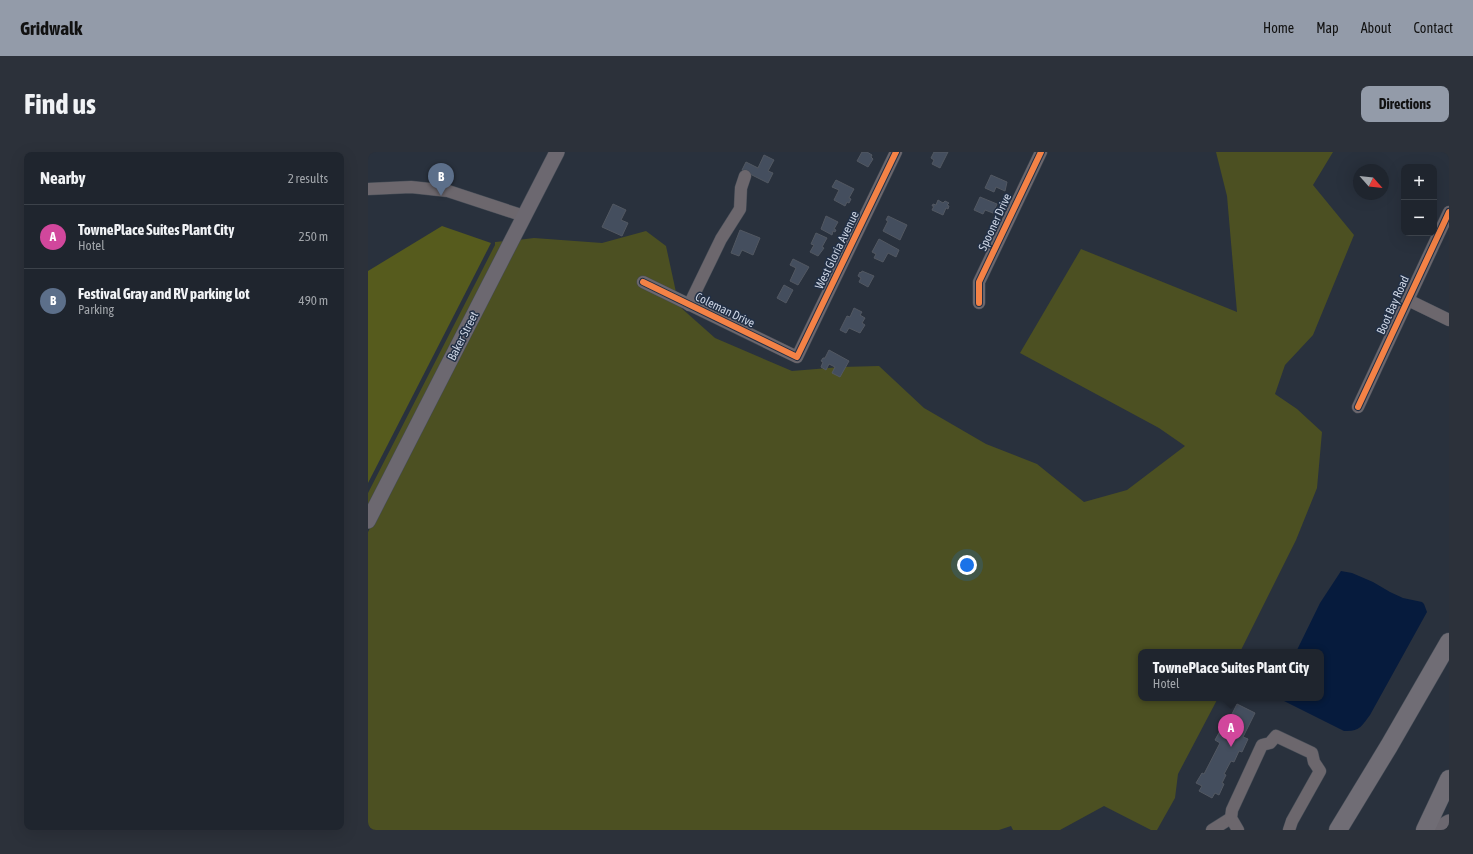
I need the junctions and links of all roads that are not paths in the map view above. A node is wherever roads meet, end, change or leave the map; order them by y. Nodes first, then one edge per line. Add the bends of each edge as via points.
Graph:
1 (557, 152) edge
2 (896, 152) edge
3 (1041, 152) edge
4 (745, 176) dead end
5 (368, 190) edge
6 (1449, 212) edge
7 (524, 216) junction
8 (643, 282) dead end
9 (1408, 300) junction
10 (979, 303) dead end
11 (690, 305) junction
12 (1449, 320) edge
13 (797, 357) joint
14 (1358, 407) dead end
15 (368, 521) edge
16 (1449, 642) edge
17 (1389, 746) junction
18 (1446, 785) edge
19 (1232, 818) junction
20 (1449, 822) edge
21 (1212, 830) edge
22 (1238, 830) edge
23 (1289, 830) edge
24 (1328, 830) edge
25 (1338, 830) edge
26 (1424, 830) edge
27 (1435, 830) edge

1 - 7 main road, Baker Street
2 - 13 street, West Gloria Avenue
3 - 10 street, Spooner Drive via 979,282
4 - 11 street via 741,188 740,209 721,239
5 - 7 street via 411,187 448,191
6 - 9 street, Boot Bay Road
7 - 15 main road, Baker Street
8 - 11 street, Coleman Drive
9 - 12 street
9 - 14 street, Boot Bay Road
11 - 13 street, Coleman Drive
16 - 17 highway
17 - 24 highway via 1354,790
17 - 25 highway
18 - 26 highway
19 - 21 street
19 - 22 street
19 - 23 street via 1232,810 1262,746 1270,743 1276,736 1312,753 1320,771
20 - 27 main road

